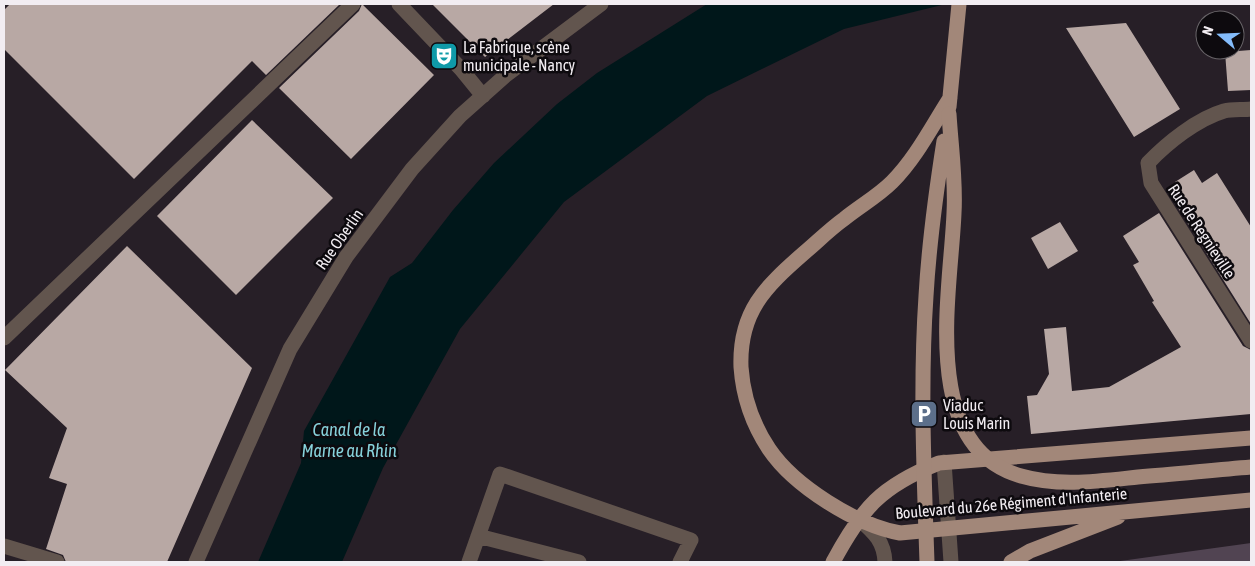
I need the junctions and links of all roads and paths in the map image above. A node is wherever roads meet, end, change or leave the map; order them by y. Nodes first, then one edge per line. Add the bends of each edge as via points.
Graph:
1 (353, 4) edge
2 (399, 4) edge
3 (601, 4) edge
4 (959, 4) edge
5 (483, 96) junction
6 (950, 98) junction
7 (1251, 109) edge
8 (948, 114) junction
9 (4, 338) edge
10 (1251, 340) edge
11 (1251, 438) edge
12 (944, 462) junction
13 (1251, 467) edge
14 (1251, 500) edge
15 (1136, 510) junction
16 (859, 519) junction
17 (950, 528) junction
18 (478, 536) junction
19 (4, 546) edge
20 (57, 562) edge
21 (196, 562) edge
22 (469, 562) edge
23 (579, 562) edge
24 (680, 562) edge
25 (833, 562) edge
26 (884, 562) edge
27 (927, 562) edge
28 (951, 562) edge
29 (1011, 562) edge

1 - 9 street
2 - 5 street
3 - 5 street, Rue Oberlin via 556,35
4 - 6 main road
5 - 21 street, Rue Oberlin via 460,116 412,169 346,257 290,349
6 - 8 main road
6 - 16 main road via 909,162 891,183 778,275 750,312 744,330 742,381 762,439 789,473
7 - 10 street, Rue de Regnieville via 1224,111 1200,123 1168,141 1148,163 1151,183
8 - 13 main road, bridge via 954,211 948,288 948,368 959,414 972,442 986,458 1002,469 1040,480 1090,482
8 - 27 main road, bridge via 933,210 926,297 923,415
11 - 12 main road, Boulevard du 26e Régiment d'Infanterie
12 - 16 main road, Boulevard du 26e Régiment d'Infanterie via 915,472 887,488
12 - 17 street
14 - 15 main road, Boulevard du 26e Régiment d'Infanterie
15 - 17 main road, Boulevard du 26e Régiment d'Infanterie
15 - 29 main road via 1030,551
16 - 17 main road, Boulevard du 26e Régiment d'Infanterie via 880,529 900,533
16 - 25 main road
16 - 26 street via 880,541 884,548
17 - 28 street
18 - 22 street
18 - 23 street
18 - 24 street via 500,474 691,540
19 - 20 street

